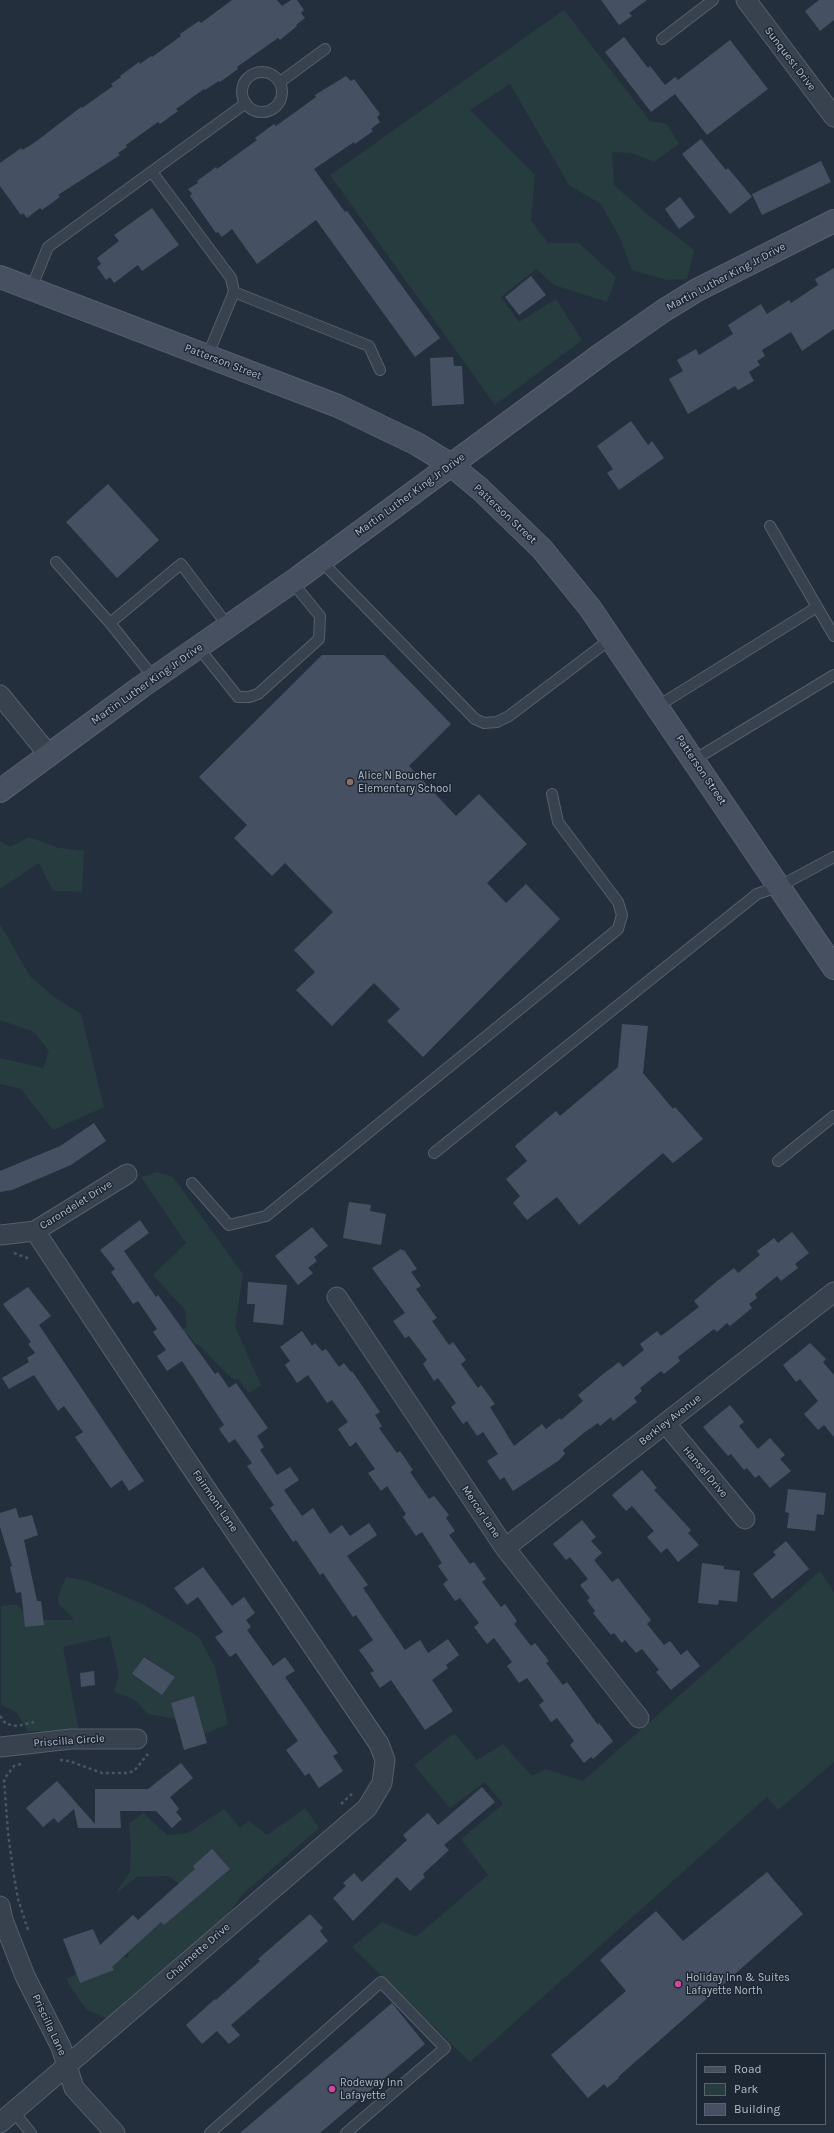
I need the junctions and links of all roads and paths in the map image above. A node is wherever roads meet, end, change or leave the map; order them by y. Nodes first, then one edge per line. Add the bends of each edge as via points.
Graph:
1 (714, 0) edge
2 (746, 0) edge
3 (662, 39) dead end
4 (325, 49) dead end
5 (280, 82) junction
6 (246, 103) junction
7 (834, 118) edge
8 (152, 172) junction
9 (834, 221) edge
10 (0, 277) edge
11 (30, 289) junction
12 (234, 292) junction
13 (207, 357) junction
14 (380, 370) dead end
15 (450, 465) junction
16 (770, 526) dead end
17 (321, 561) junction
18 (56, 562) dead end
19 (292, 582) junction
20 (817, 607) junction
21 (110, 623) junction
22 (228, 626) junction
23 (834, 636) edge
24 (612, 638) junction
25 (198, 647) junction
26 (834, 675) edge
27 (154, 678) junction
28 (0, 695) edge
29 (658, 706) junction
30 (48, 755) junction
31 (694, 760) junction
32 (0, 792) edge
33 (552, 794) dead end
34 (834, 857) edge
35 (780, 886) junction
36 (834, 968) edge
37 (834, 1116) edge
38 (434, 1153) dead end
39 (778, 1161) dead end
40 (127, 1174) dead end
41 (192, 1183) dead end
42 (35, 1231) junction
43 (0, 1235) edge
44 (337, 1297) dead end
45 (831, 1300) edge
46 (666, 1424) junction
47 (745, 1519) dead end
48 (505, 1548) junction
49 (0, 1716) edge
50 (639, 1718) dead end
51 (34, 1722) dead end
52 (0, 1746) edge
53 (143, 1746) joint
54 (55, 1761) dead end
55 (26, 1763) dead end
56 (384, 1773) joint
57 (357, 1789) dead end
58 (345, 1827) junction
59 (0, 1906) edge
60 (29, 1933) dead end
61 (66, 2065) junction
62 (7, 2117) edge
63 (31, 2133) edge
64 (115, 2133) edge
65 (210, 2133) edge
66 (346, 2133) edge

1 - 3 lane
2 - 7 street, Sunquest Drive
4 - 5 lane
5 - 6 lane via 280,102 270,111 256,111
5 - 6 lane via 270,74 258,72 252,75 247,79 242,91
6 - 8 lane
8 - 11 lane via 48,247
8 - 12 lane via 231,278
9 - 15 street, Martin Luther King Jr Drive via 697,290 663,311
10 - 11 street, Patterson Street
11 - 13 street, Patterson Street
12 - 13 lane
12 - 14 lane via 369,346
13 - 15 street, Patterson Street via 338,406 417,444
15 - 17 street, Martin Luther King Jr Drive
15 - 24 street, Patterson Street via 480,489 542,549
16 - 20 lane
17 - 19 street, Martin Luther King Jr Drive
17 - 24 lane via 475,718 484,723 497,722 509,716
18 - 21 lane
19 - 22 street, Martin Luther King Jr Drive
19 - 25 lane via 320,616 319,639 258,694 238,697
20 - 23 lane
20 - 29 lane
21 - 22 lane via 181,564
21 - 27 lane
22 - 25 street, Martin Luther King Jr Drive
24 - 29 street, Patterson Street
25 - 27 street, Martin Luther King Jr Drive
26 - 31 lane
27 - 30 street, Martin Luther King Jr Drive
28 - 30 street
29 - 31 street, Patterson Street
30 - 32 street, Martin Luther King Jr Drive
31 - 35 street, Patterson Street
33 - 41 lane via 558,822 618,902 622,915 618,929 266,1216 229,1225
34 - 35 lane
35 - 36 street, Patterson Street
35 - 38 lane via 757,894
37 - 39 lane
40 - 42 street, Carondelet Drive
42 - 43 street, Carondelet Drive
42 - 56 street, Fairmont Lane via 379,1744 385,1760
44 - 48 street, Mercer Lane
45 - 46 street, Berkley Avenue
46 - 47 street, Hansel Drive
46 - 48 street, Berkley Avenue
48 - 50 street, Mercer Lane
49 - 51 path via 6,1724 17,1726
52 - 53 street, Priscilla Circle via 71,1739
53 - 54 path via 146,1758 134,1771 127,1773 102,1773 69,1761
55 - 60 path via 14,1766 4,1779 13,1870 18,1899
56 - 58 street, Chalmette Drive via 373,1800
57 - 58 path via 333,1812
58 - 61 street, Chalmette Drive
59 - 61 street, Priscilla Lane via 25,1976 61,2047
61 - 62 street, Chalmette Drive
61 - 64 street, Priscilla Lane via 77,2093
62 - 63 lane
65 - 66 lane via 381,1982 445,2048

